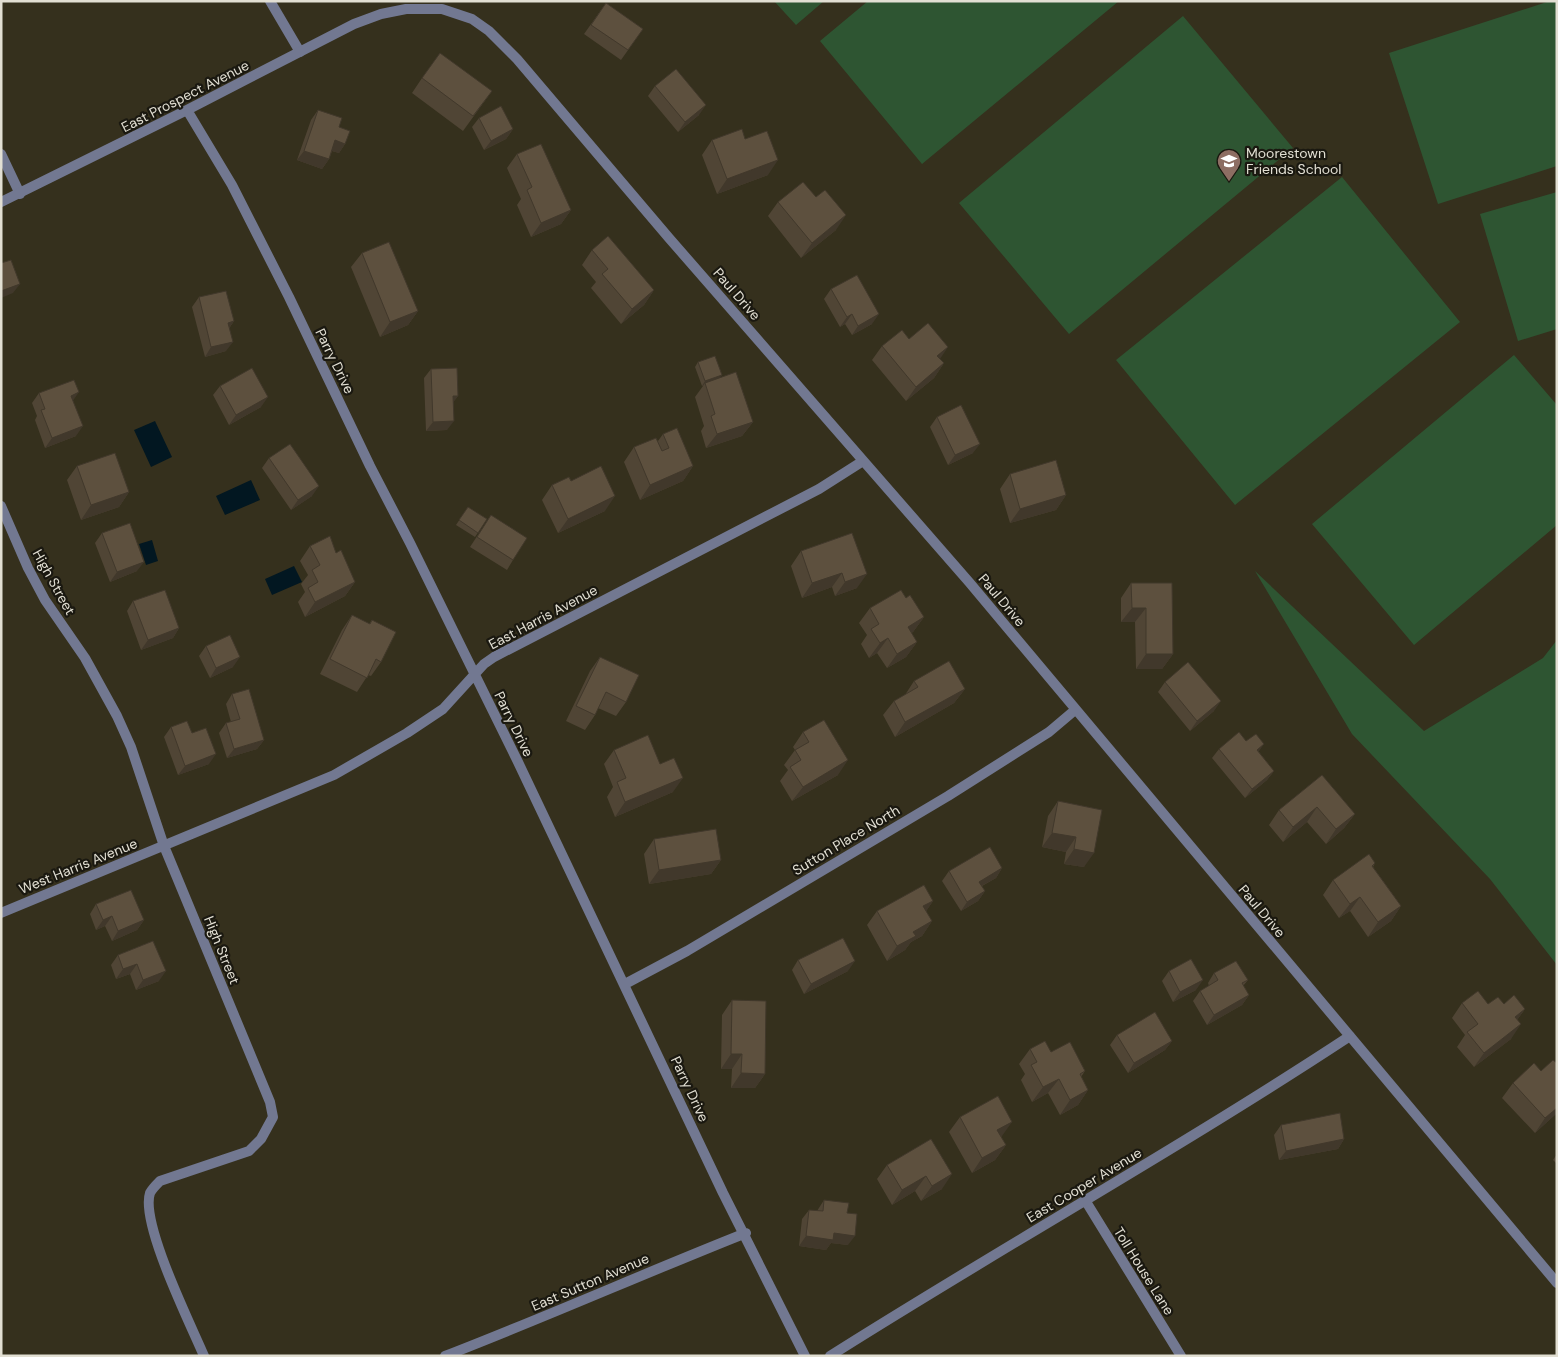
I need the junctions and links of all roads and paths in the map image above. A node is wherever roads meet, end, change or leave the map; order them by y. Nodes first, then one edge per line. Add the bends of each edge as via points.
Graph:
1 (270, 1) edge
2 (381, 14) joint
3 (300, 52) junction
4 (187, 110) junction
5 (1, 154) edge
6 (20, 194) junction
7 (1, 202) edge
8 (863, 460) junction
9 (1, 506) edge
10 (474, 674) junction
11 (1075, 710) junction
12 (164, 846) junction
13 (1, 912) edge
14 (625, 984) junction
15 (1350, 1036) junction
16 (1085, 1200) junction
17 (746, 1233) junction
18 (1557, 1283) edge
19 (204, 1356) edge
20 (445, 1356) edge
21 (805, 1356) edge
22 (830, 1356) edge
23 (1181, 1356) edge

1 - 3 street
2 - 3 street, East Prospect Avenue
2 - 8 street, Paul Drive via 406,9 442,9 472,19 489,30
3 - 4 street, East Prospect Avenue
4 - 6 street, East Prospect Avenue
4 - 10 street, Parry Drive via 243,206
5 - 6 street
6 - 7 street, East Prospect Avenue
8 - 10 street, East Harris Avenue via 819,489 494,657
8 - 11 street, Paul Drive
9 - 12 street, High Street via 45,600 85,658 118,716
10 - 12 street, East Harris Avenue via 443,709 361,761 284,797
10 - 14 street, Parry Drive
11 - 14 street, Sutton Place North via 1049,732 948,796 687,951
11 - 15 street, Paul Drive
12 - 13 street, West Harris Avenue
12 - 19 street, High Street via 270,1102 273,1118 261,1139 249,1150 160,1181 150,1194 150,1218 158,1244
14 - 17 street, Parry Drive via 719,1184
15 - 16 street, East Cooper Avenue
15 - 18 street, Paul Drive
16 - 22 street, East Cooper Avenue
16 - 23 street, Toll House Lane
17 - 20 street, East Sutton Avenue via 676,1260 579,1304
17 - 21 street, Parry Drive

